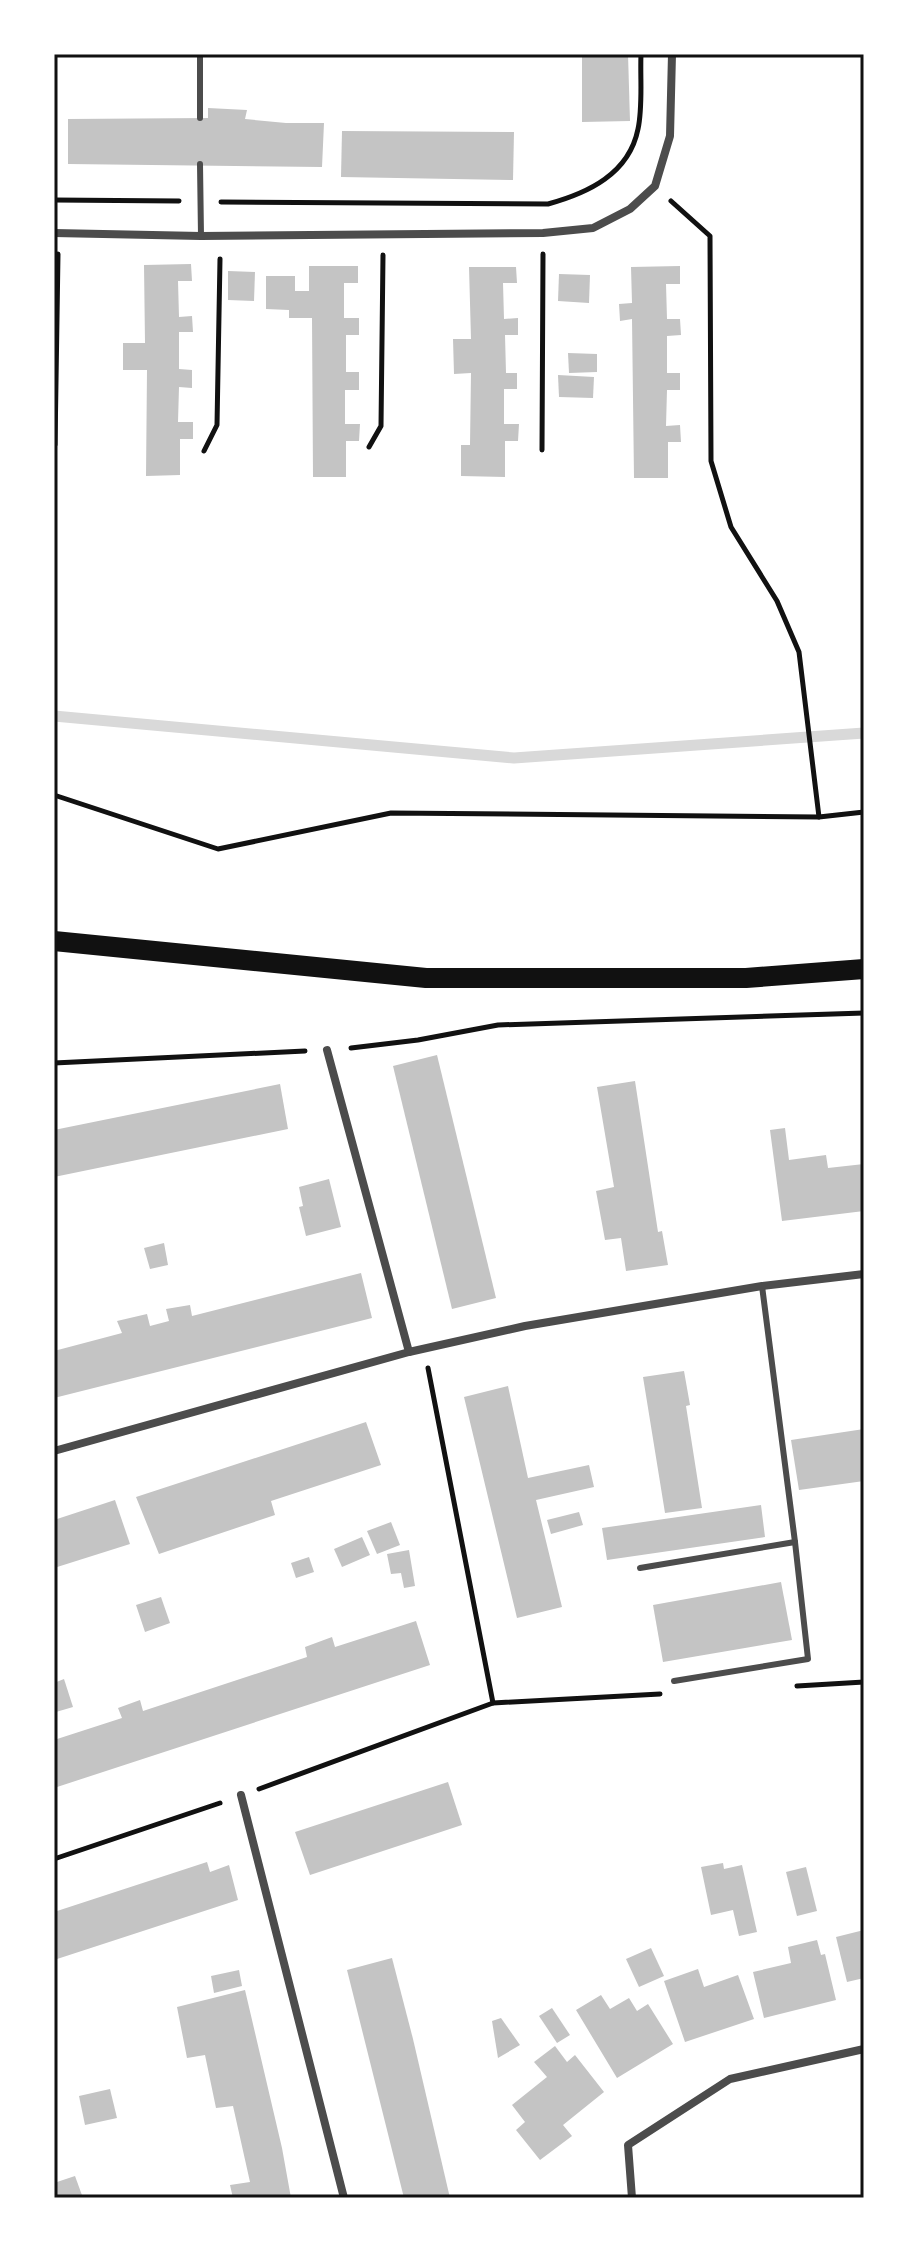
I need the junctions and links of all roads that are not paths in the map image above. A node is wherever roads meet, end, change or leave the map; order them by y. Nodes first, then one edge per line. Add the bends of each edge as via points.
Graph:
1 (200, 54) edge
2 (672, 54) edge
3 (200, 118) dead end
4 (200, 164) dead end
5 (56, 233) edge
6 (201, 236) junction
7 (54, 941) edge
8 (864, 969) edge
9 (327, 1050) road end
10 (864, 1274) edge
11 (762, 1286) junction
12 (409, 1352) junction
13 (54, 1451) edge
14 (795, 1542) junction
15 (640, 1568) dead end
16 (674, 1681) dead end
17 (241, 1795) road end
18 (864, 2049) edge
19 (344, 2198) edge
20 (632, 2198) edge

1 - 3 lane
2 - 6 street via 670,136 655,186 630,209 593,228
4 - 6 lane
5 - 6 street
7 - 8 main road via 426,978 746,978
9 - 12 street
10 - 11 street
11 - 12 street via 525,1326
11 - 14 lane
12 - 13 street
14 - 15 lane
14 - 16 lane via 808,1659
17 - 19 street
18 - 20 street via 730,2079 628,2145

